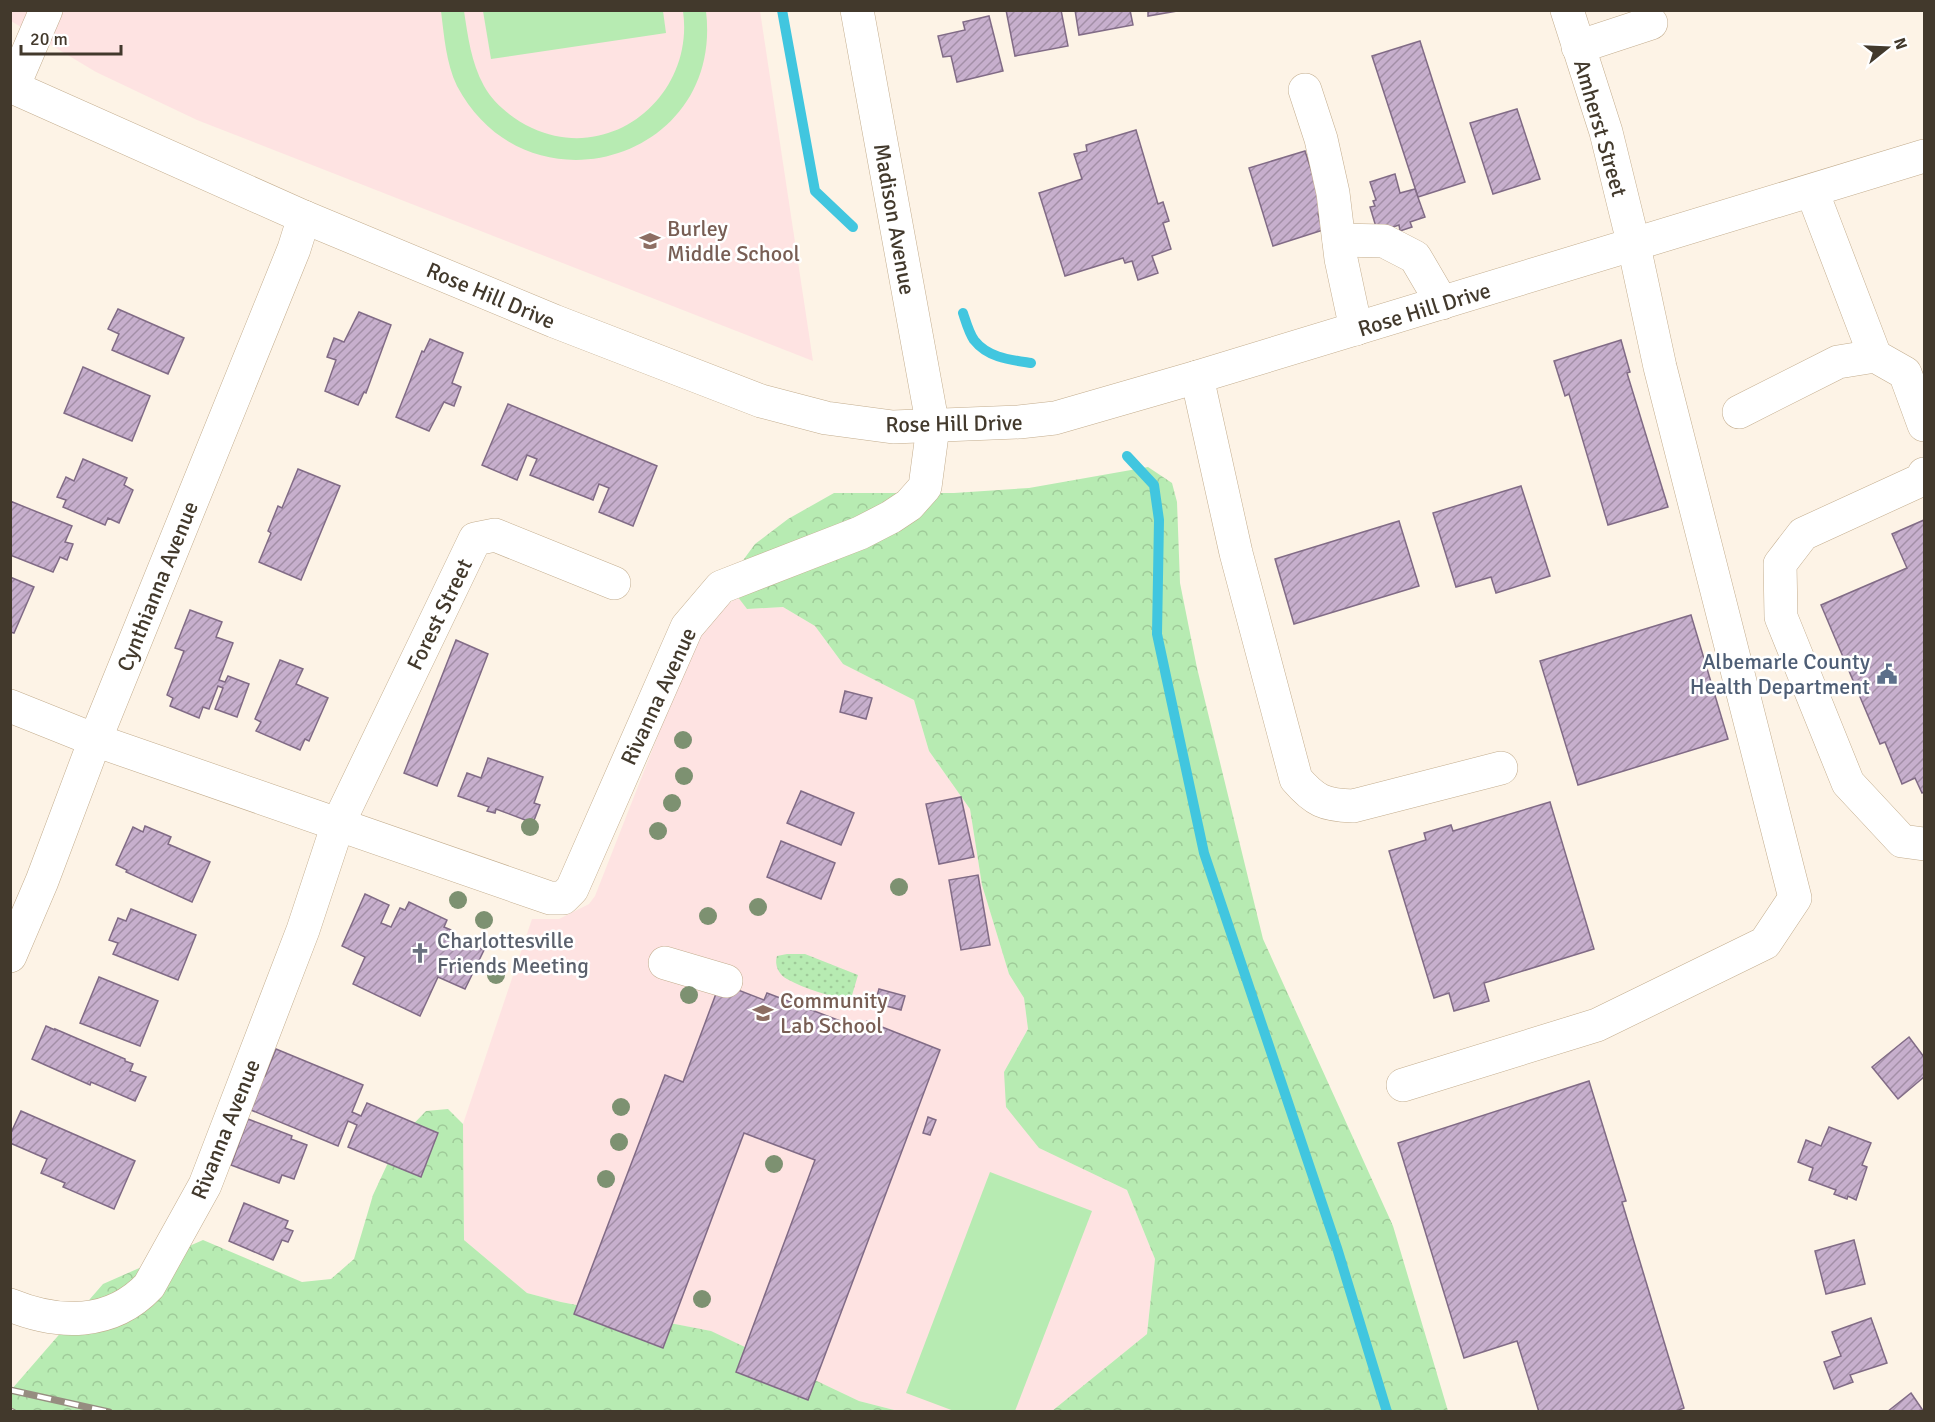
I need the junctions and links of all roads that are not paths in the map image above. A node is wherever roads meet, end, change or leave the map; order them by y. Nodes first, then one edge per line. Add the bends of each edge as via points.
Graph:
1 (46, 10) edge
2 (857, 10) edge
3 (1567, 10) edge
4 (1651, 23) dead end
5 (1578, 47) junction
6 (12, 87) edge
7 (1305, 90) dead end
8 (1924, 157) edge
9 (1812, 191) junction
10 (304, 217) junction
11 (1339, 240) junction
12 (1634, 246) junction
13 (1442, 303) junction
14 (1356, 329) junction
15 (1875, 356) junction
16 (1197, 377) junction
17 (1739, 412) dead end
18 (1924, 425) edge
19 (933, 427) junction
20 (1924, 474) edge
21 (614, 583) dead end
22 (10, 706) edge
23 (95, 740) junction
24 (1501, 768) dead end
25 (338, 824) junction
26 (1924, 844) edge
27 (10, 956) edge
28 (665, 963) dead end
29 (726, 981) dead end
30 (1403, 1085) dead end
31 (10, 1305) edge

1 - 6 street
2 - 19 street, Madison Avenue
3 - 5 street, Amherst Street
4 - 5 street
5 - 12 street, Amherst Street via 1606,132
6 - 10 street, Rose Hill Drive
7 - 11 street via 1321,139
8 - 9 street, Rose Hill Drive
9 - 12 street, Rose Hill Drive
9 - 15 street
10 - 19 street, Rose Hill Drive via 761,402 826,418 893,427
10 - 23 street, Cynthianna Avenue
11 - 13 street via 1384,241 1415,257
11 - 14 street
12 - 13 street, Rose Hill Drive
12 - 30 street, Amherst Street via 1659,367 1795,898 1765,943 1597,1025
13 - 14 street, Rose Hill Drive
14 - 16 street, Rose Hill Drive
15 - 17 street via 1838,362
15 - 18 street via 1905,373
16 - 19 street, Rose Hill Drive via 1055,418
16 - 24 street via 1236,553 1296,779 1310,795 1333,805 1353,806
19 - 25 street, Rivanna Avenue via 925,487 909,505 860,533 721,587 687,627 572,889 563,898 550,898
20 - 26 street via 1923,479 1803,534 1780,564 1781,617 1848,783 1902,841
21 - 25 street, Forest Street via 495,535 475,539
22 - 23 street
23 - 25 street
23 - 27 street, Cynthianna Avenue
25 - 31 street, Rivanna Avenue via 303,930 205,1185 149,1286 116,1312 96,1318 64,1318
28 - 29 street

